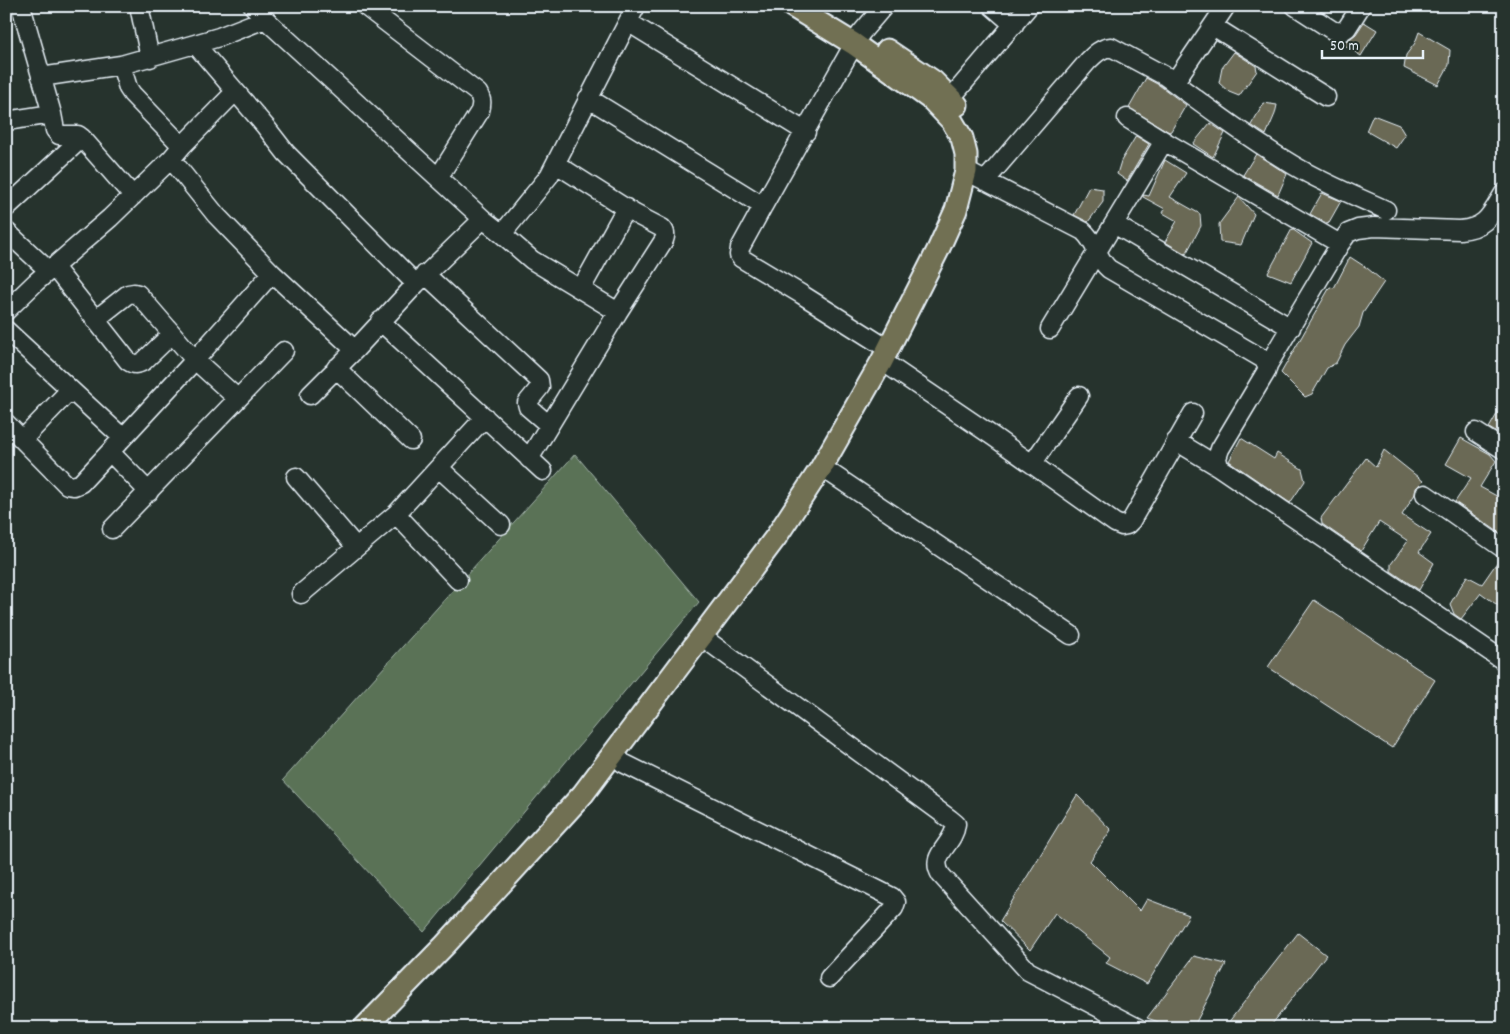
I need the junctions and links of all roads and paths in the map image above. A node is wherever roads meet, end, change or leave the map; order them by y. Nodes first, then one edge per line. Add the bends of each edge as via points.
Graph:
1 (21, 6) edge
2 (139, 6) edge
3 (365, 6) edge
4 (636, 6) edge
5 (792, 6) edge
6 (820, 6) edge
7 (884, 6) edge
8 (992, 6) edge
9 (1030, 6) edge
10 (1226, 6) edge
11 (1360, 6) edge
12 (1297, 7) edge
13 (259, 13) edge
14 (628, 22) junction
15 (1014, 25) junction
16 (1213, 26) junction
17 (858, 38) junction
18 (195, 44) junction
19 (150, 58) junction
20 (121, 66) junction
21 (1165, 76) junction
22 (41, 77) junction
23 (235, 92) junction
24 (1326, 97) dead end
25 (588, 98) junction
26 (951, 98) junction
27 (52, 114) junction
28 (1127, 118) dead end
29 (6, 122) edge
30 (806, 132) junction
31 (82, 138) junction
32 (1164, 141) junction
33 (182, 146) junction
34 (171, 159) junction
35 (556, 164) junction
36 (976, 177) junction
37 (438, 178) junction
38 (1504, 193) edge
39 (133, 196) junction
40 (764, 206) junction
41 (6, 208) edge
42 (626, 208) junction
43 (1386, 210) dead end
44 (483, 220) junction
45 (1114, 224) junction
46 (6, 231) edge
47 (502, 234) junction
48 (1340, 244) junction
49 (1097, 251) junction
50 (51, 269) junction
51 (272, 273) junction
52 (421, 279) junction
53 (581, 289) junction
54 (6, 311) edge
55 (618, 312) junction
56 (95, 320) junction
57 (380, 321) junction
58 (1291, 328) junction
59 (1050, 329) dead end
60 (6, 330) edge
61 (172, 334) junction
62 (354, 350) junction
63 (284, 351) dead end
64 (195, 360) junction
65 (888, 360) junction
66 (1268, 365) junction
67 (336, 368) junction
68 (70, 390) junction
69 (310, 395) dead end
70 (1079, 396) dead end
71 (238, 399) junction
72 (1193, 413) dead end
73 (486, 417) junction
74 (6, 423) edge
75 (549, 425) junction
76 (1476, 432) dead end
77 (123, 438) junction
78 (22, 439) junction
79 (411, 440) dead end
80 (1176, 441) junction
81 (1504, 450) edge
82 (110, 452) junction
83 (529, 459) junction
84 (1032, 464) junction
85 (1218, 466) junction
86 (439, 468) junction
87 (542, 471) dead end
88 (827, 471) junction
89 (296, 477) dead end
90 (149, 492) junction
91 (1425, 494) dead end
92 (396, 514) junction
93 (501, 525) dead end
94 (112, 530) dead end
95 (356, 547) junction
96 (1504, 548) edge
97 (458, 580) dead end
98 (301, 594) dead end
99 (1071, 635) dead end
100 (706, 639) junction
101 (1504, 661) edge
102 (618, 758) junction
103 (429, 970) junction
104 (829, 978) dead end
105 (364, 1028) edge
106 (384, 1028) edge
107 (1138, 1028) edge

1 - 22 street
2 - 19 street
3 - 37 street via 482,99 480,111
4 - 14 street
5 - 17 main road
6 - 17 main road
7 - 17 street
8 - 15 street
9 - 15 street
10 - 16 street
11 - 12 street via 1341,32 1332,30
13 - 18 street via 219,37
13 - 37 street
14 - 25 street
14 - 30 street
15 - 26 street
16 - 21 street via 1178,77
16 - 24 street
17 - 26 main road via 933,81
17 - 30 street
17 - 36 main road via 932,100 952,121
18 - 19 street
18 - 23 street
19 - 20 street
20 - 22 street
20 - 33 street via 132,94
21 - 36 street via 1111,47 1097,52
21 - 43 street via 1238,130 1295,166
22 - 27 street
23 - 33 street
23 - 52 street via 286,153
25 - 35 street
25 - 40 street
26 - 36 main road via 966,116 974,134 978,154
27 - 29 street
27 - 31 street via 58,135
28 - 32 street
30 - 40 street
31 - 39 street
31 - 41 street
32 - 45 street
32 - 48 street
33 - 34 street
34 - 39 street
34 - 51 street via 216,215
35 - 42 street
35 - 47 street
36 - 49 street via 1082,232 1093,241
36 - 65 main road via 970,208 949,255
37 - 44 street
38 - 48 street via 1489,218 1472,229 1374,227 1348,233
39 - 50 street
40 - 65 street via 740,248 741,258 801,294
42 - 53 street
42 - 55 street via 662,228 666,235
44 - 47 street
44 - 52 street
45 - 49 street
45 - 58 street
46 - 50 street
47 - 53 street via 532,260
48 - 58 street
49 - 59 street
49 - 66 street via 1109,269 1263,359
50 - 54 street
50 - 56 street
51 - 62 street
51 - 64 street
52 - 57 street
52 - 75 street via 539,380 540,387 527,403
53 - 55 street
55 - 75 street
56 - 61 street via 128,294 134,293
56 - 61 street via 132,364 144,362
57 - 62 street
57 - 73 street
58 - 66 street
60 - 68 street
61 - 64 street
62 - 67 street
63 - 71 street
64 - 71 street
64 - 77 street
65 - 84 street
65 - 88 main road
66 - 85 street via 1220,449
67 - 69 street
67 - 79 street
68 - 77 street
68 - 78 street
70 - 84 street
71 - 90 street
72 - 80 street
73 - 83 street
73 - 86 street
74 - 78 street
75 - 83 street
76 - 81 street
77 - 82 street
78 - 82 street via 62,480 74,486 81,483
80 - 84 street via 1127,526 1115,523
80 - 85 street
82 - 90 street
83 - 87 street
85 - 101 street
86 - 92 street
86 - 93 street
88 - 99 street
88 - 100 main road via 805,518
89 - 95 street
90 - 94 street
91 - 96 street
92 - 95 street
92 - 97 street
95 - 98 street
100 - 102 main road
100 - 107 street via 956,824 936,861 937,869 1028,971
102 - 103 main road via 566,834
102 - 104 street via 892,897 896,902 894,908
103 - 105 main road
103 - 106 main road

